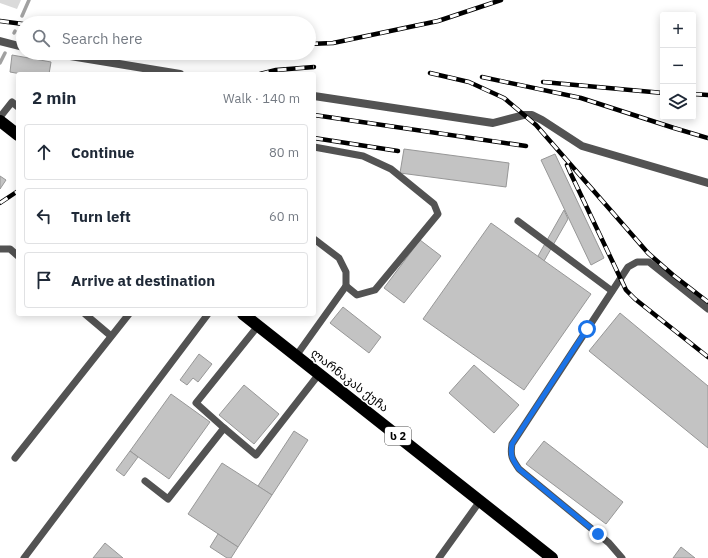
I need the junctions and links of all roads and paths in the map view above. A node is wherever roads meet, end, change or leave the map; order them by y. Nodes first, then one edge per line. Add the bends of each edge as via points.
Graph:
1 (0, 41) edge
2 (16, 45) edge
3 (95, 60) edge
4 (168, 72) edge
5 (316, 96) edge
6 (16, 105) edge
7 (0, 117) edge
8 (0, 121) edge
9 (16, 133) edge
10 (316, 147) edge
11 (708, 183) edge
12 (518, 221) dead end
13 (316, 241) edge
14 (0, 249) edge
15 (16, 254) edge
16 (346, 286) junction
17 (612, 291) junction
18 (708, 309) edge
19 (87, 316) edge
20 (127, 316) edge
21 (206, 316) edge
22 (246, 316) edge
23 (258, 326) junction
24 (111, 336) junction
25 (296, 356) junction
26 (319, 374) junction
27 (224, 428) junction
28 (15, 458) dead end
29 (145, 480) dead end
30 (480, 501) junction
31 (24, 558) edge
32 (439, 558) edge
33 (552, 558) edge
34 (622, 558) edge

1 - 2 street
3 - 4 street
5 - 11 street via 492,122 532,115 582,146
6 - 7 lane via 12,102
8 - 9 highway
10 - 16 lane via 363,156 392,169 434,204 438,214 375,290 357,294
12 - 17 lane
13 - 16 lane via 339,258 346,272
14 - 15 lane via 10,249
16 - 25 lane
17 - 18 lane via 628,267 637,262 649,262
17 - 34 lane via 512,444 510,453 519,469 609,543
19 - 24 lane
20 - 24 lane
21 - 31 lane
22 - 23 highway, ლარნაკას ქუჩა / ს 2
23 - 25 highway, ლარნაკას ქუჩა / ს 2
23 - 27 lane via 196,403
24 - 28 lane
25 - 26 highway, ლარნაკას ქუჩა / ს 2
26 - 27 lane via 256,455
26 - 30 highway, ლარნაკას ქუჩა / ს 2
27 - 29 lane via 168,499
30 - 32 lane
30 - 33 highway, ლარნაკას ქუჩა / ს 2

